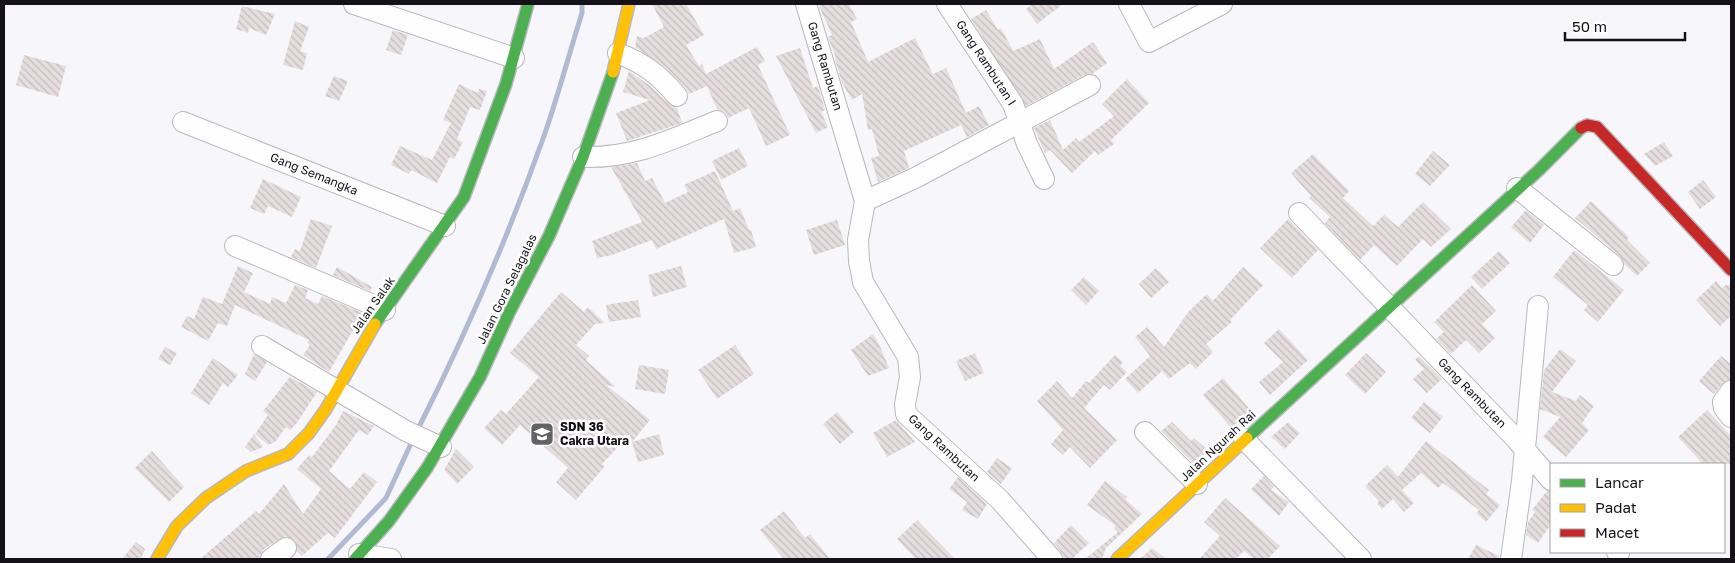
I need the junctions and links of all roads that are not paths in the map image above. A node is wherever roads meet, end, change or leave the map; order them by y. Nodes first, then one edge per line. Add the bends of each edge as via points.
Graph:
1 (354, 4) edge
2 (528, 4) edge
3 (629, 4) edge
4 (806, 4) edge
5 (947, 4) edge
6 (1129, 4) edge
7 (1222, 4) edge
8 (618, 52) junction
9 (514, 58) junction
10 (1090, 85) dead end
11 (677, 96) dead end
12 (717, 121) dead end
13 (1020, 121) junction
14 (183, 122) dead end
15 (583, 157) junction
16 (1044, 179) dead end
17 (1517, 188) junction
18 (865, 201) junction
19 (1300, 213) dead end
20 (445, 226) junction
21 (234, 246) dead end
22 (1613, 265) dead end
23 (1731, 270) edge
24 (1538, 306) dead end
25 (1390, 307) junction
26 (385, 310) junction
27 (262, 346) dead end
28 (338, 390) junction
29 (1731, 391) edge
30 (1731, 417) edge
31 (1145, 432) dead end
32 (424, 439) junction
33 (1244, 439) junction
34 (1524, 448) junction
35 (1550, 479) edge
36 (1197, 484) junction
37 (357, 557) edge
38 (157, 559) edge
39 (391, 559) edge
40 (1052, 559) edge
41 (1117, 559) edge
42 (1361, 559) edge
43 (1511, 559) edge

1 - 9 street
2 - 9 street, Jalan Salak
3 - 8 street, Jalan Gora Selagalas
4 - 18 street, Gang Rambutan
5 - 13 street, Gang Rambutan I via 1013,104
6 - 7 street via 1149,42
8 - 11 street via 652,70
8 - 15 street, Jalan Gora Selagalas
9 - 20 street, Jalan Salak via 477,166 464,197
10 - 13 street
12 - 15 street via 626,155
13 - 16 street, Gang Rambutan I
13 - 18 street via 917,177
14 - 20 street, Gang Semangka
15 - 32 street, Jalan Gora Selagalas via 549,236 509,312 480,377
17 - 22 street
17 - 23 street, Jalan Ngurah Rai via 1580,128 1587,125 1597,127
17 - 25 street, Jalan Ngurah Rai
18 - 40 street, Gang Rambutan via 858,240 860,271 869,295 908,357 910,376 906,414 1000,500
19 - 25 street, Gang Rambutan
20 - 26 street, Jalan Salak
21 - 26 street
24 - 34 street
25 - 33 street, Jalan Ngurah Rai
25 - 34 street, Gang Rambutan
26 - 28 street, Jalan Salak via 365,338
27 - 28 street
28 - 32 street
28 - 38 street, Jalan Salak via 298,447 246,471 206,498 176,526
29 - 30 street via 1723,402
31 - 36 street
32 - 37 street, Jalan Gora Selagalas via 395,513
33 - 36 street, Jalan Ngurah Rai
33 - 42 street
34 - 35 street, Gang Rambutan
34 - 43 street
36 - 41 street, Jalan Ngurah Rai
37 - 39 street

